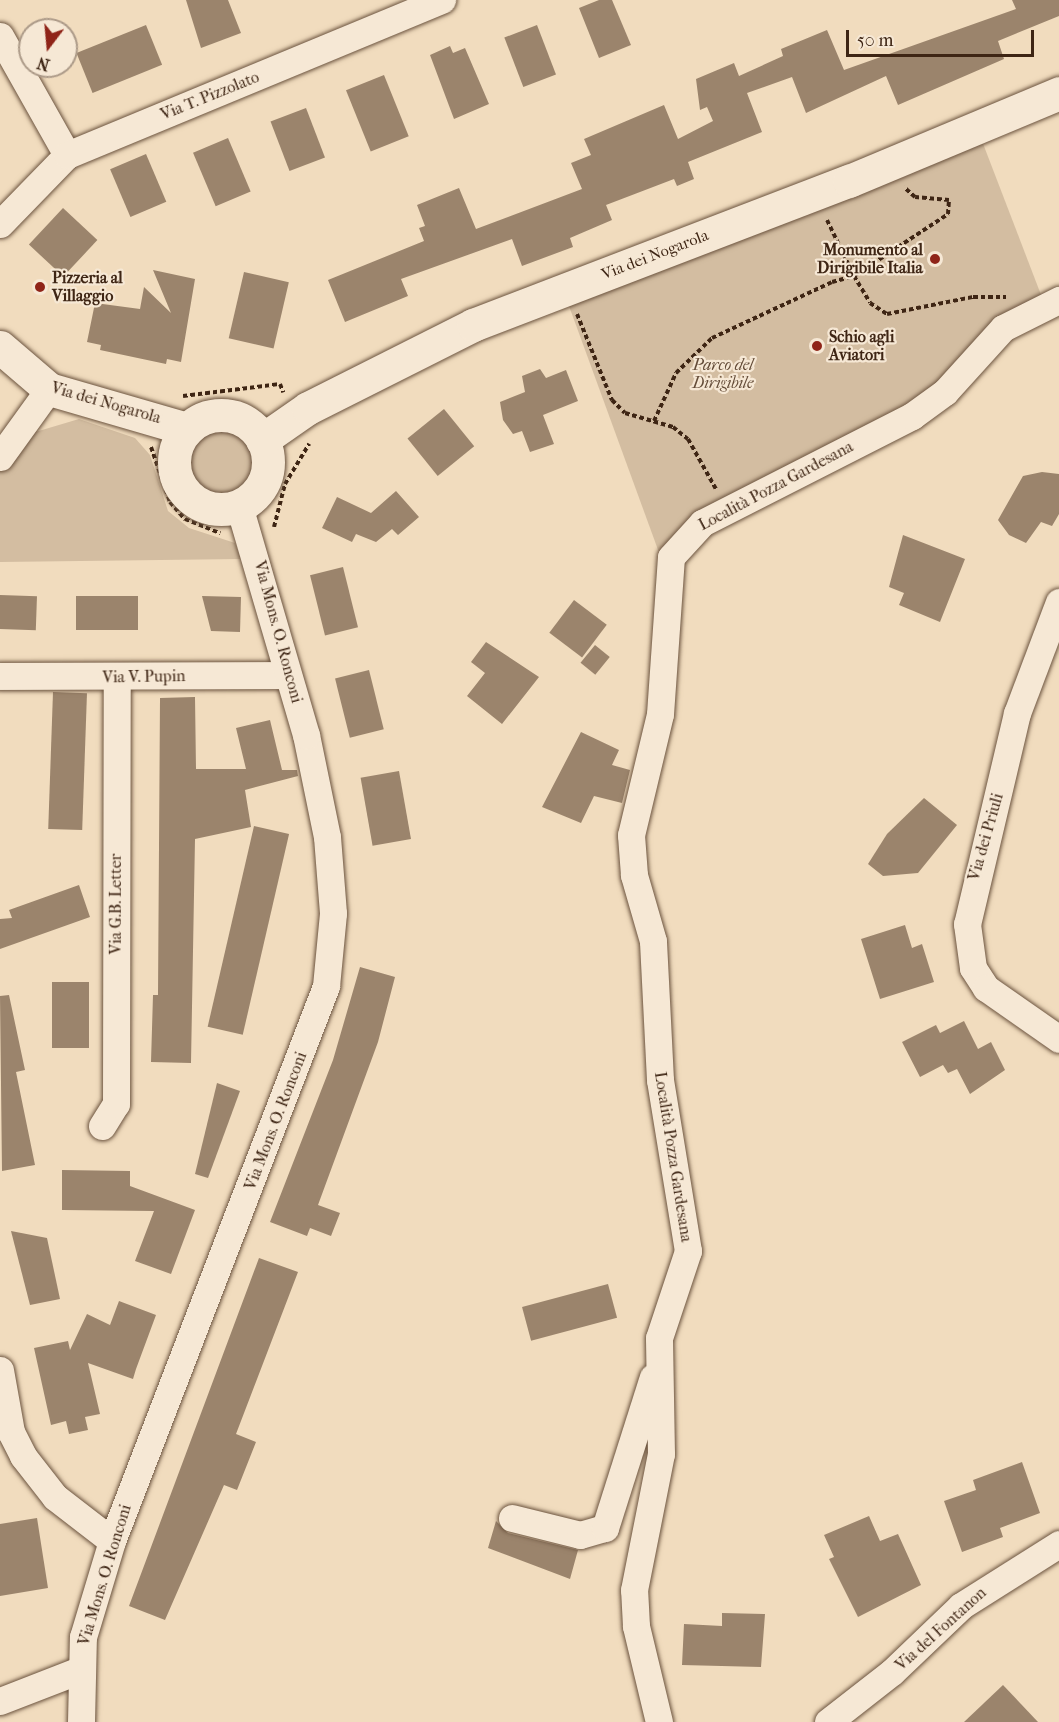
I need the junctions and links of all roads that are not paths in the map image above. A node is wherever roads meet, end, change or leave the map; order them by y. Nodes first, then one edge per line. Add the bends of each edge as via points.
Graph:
1 (442, 0) edge
2 (0, 36) edge
3 (1059, 93) edge
4 (68, 155) junction
5 (0, 224) edge
6 (1059, 300) edge
7 (0, 347) edge
8 (49, 389) junction
9 (187, 429) junction
10 (262, 440) junction
11 (0, 457) edge
12 (239, 506) junction
13 (1059, 602) edge
14 (287, 675) junction
15 (0, 676) edge
16 (117, 678) junction
17 (1059, 1039) edge
18 (102, 1126) dead end
19 (658, 1358) junction
20 (0, 1370) edge
21 (512, 1518) dead end
22 (112, 1542) junction
23 (1059, 1544) edge
24 (80, 1670) junction
25 (0, 1701) edge
26 (81, 1722) edge
27 (659, 1722) edge
28 (828, 1722) edge

1 - 4 street, Via T. Pizzolato
2 - 4 street
3 - 10 street, Via dei Nogarola via 814,194 473,325 302,430
4 - 5 street, Via T. Pizzolato
6 - 19 street, Località Pozza Gardesana via 1029,311 1003,328 945,392 912,416 702,523 671,557 660,714 631,835 634,875 653,941 660,1080 688,1251 669,1300
7 - 8 street, Via dei Nogarola
8 - 9 street, Via dei Nogarola
8 - 11 street
9 - 10 street via 206,418 227,416 253,428
9 - 12 street via 174,458 182,488 207,507
10 - 12 street via 265,478
12 - 14 street, Via Mons. O. Ronconi via 251,533
13 - 17 street, Via dei Priuli via 1017,713 967,924 973,968 986,988
14 - 16 street, Via V. Pupin
14 - 22 street, Via Mons. O. Ronconi via 327,837 333,913 326,986
15 - 16 street, Via V. Pupin
16 - 18 street, Via G.B. Letter via 116,1104
19 - 21 street via 605,1528 580,1535
19 - 27 street, Località Pozza Gardesana via 661,1454 634,1590 636,1626
20 - 22 street via 11,1432 23,1456 55,1497
22 - 24 street, Via Mons. O. Ronconi via 83,1636
23 - 28 street, Via del Fontanon via 962,1606 892,1672
24 - 25 street
24 - 26 street, Via Mons. O. Ronconi

